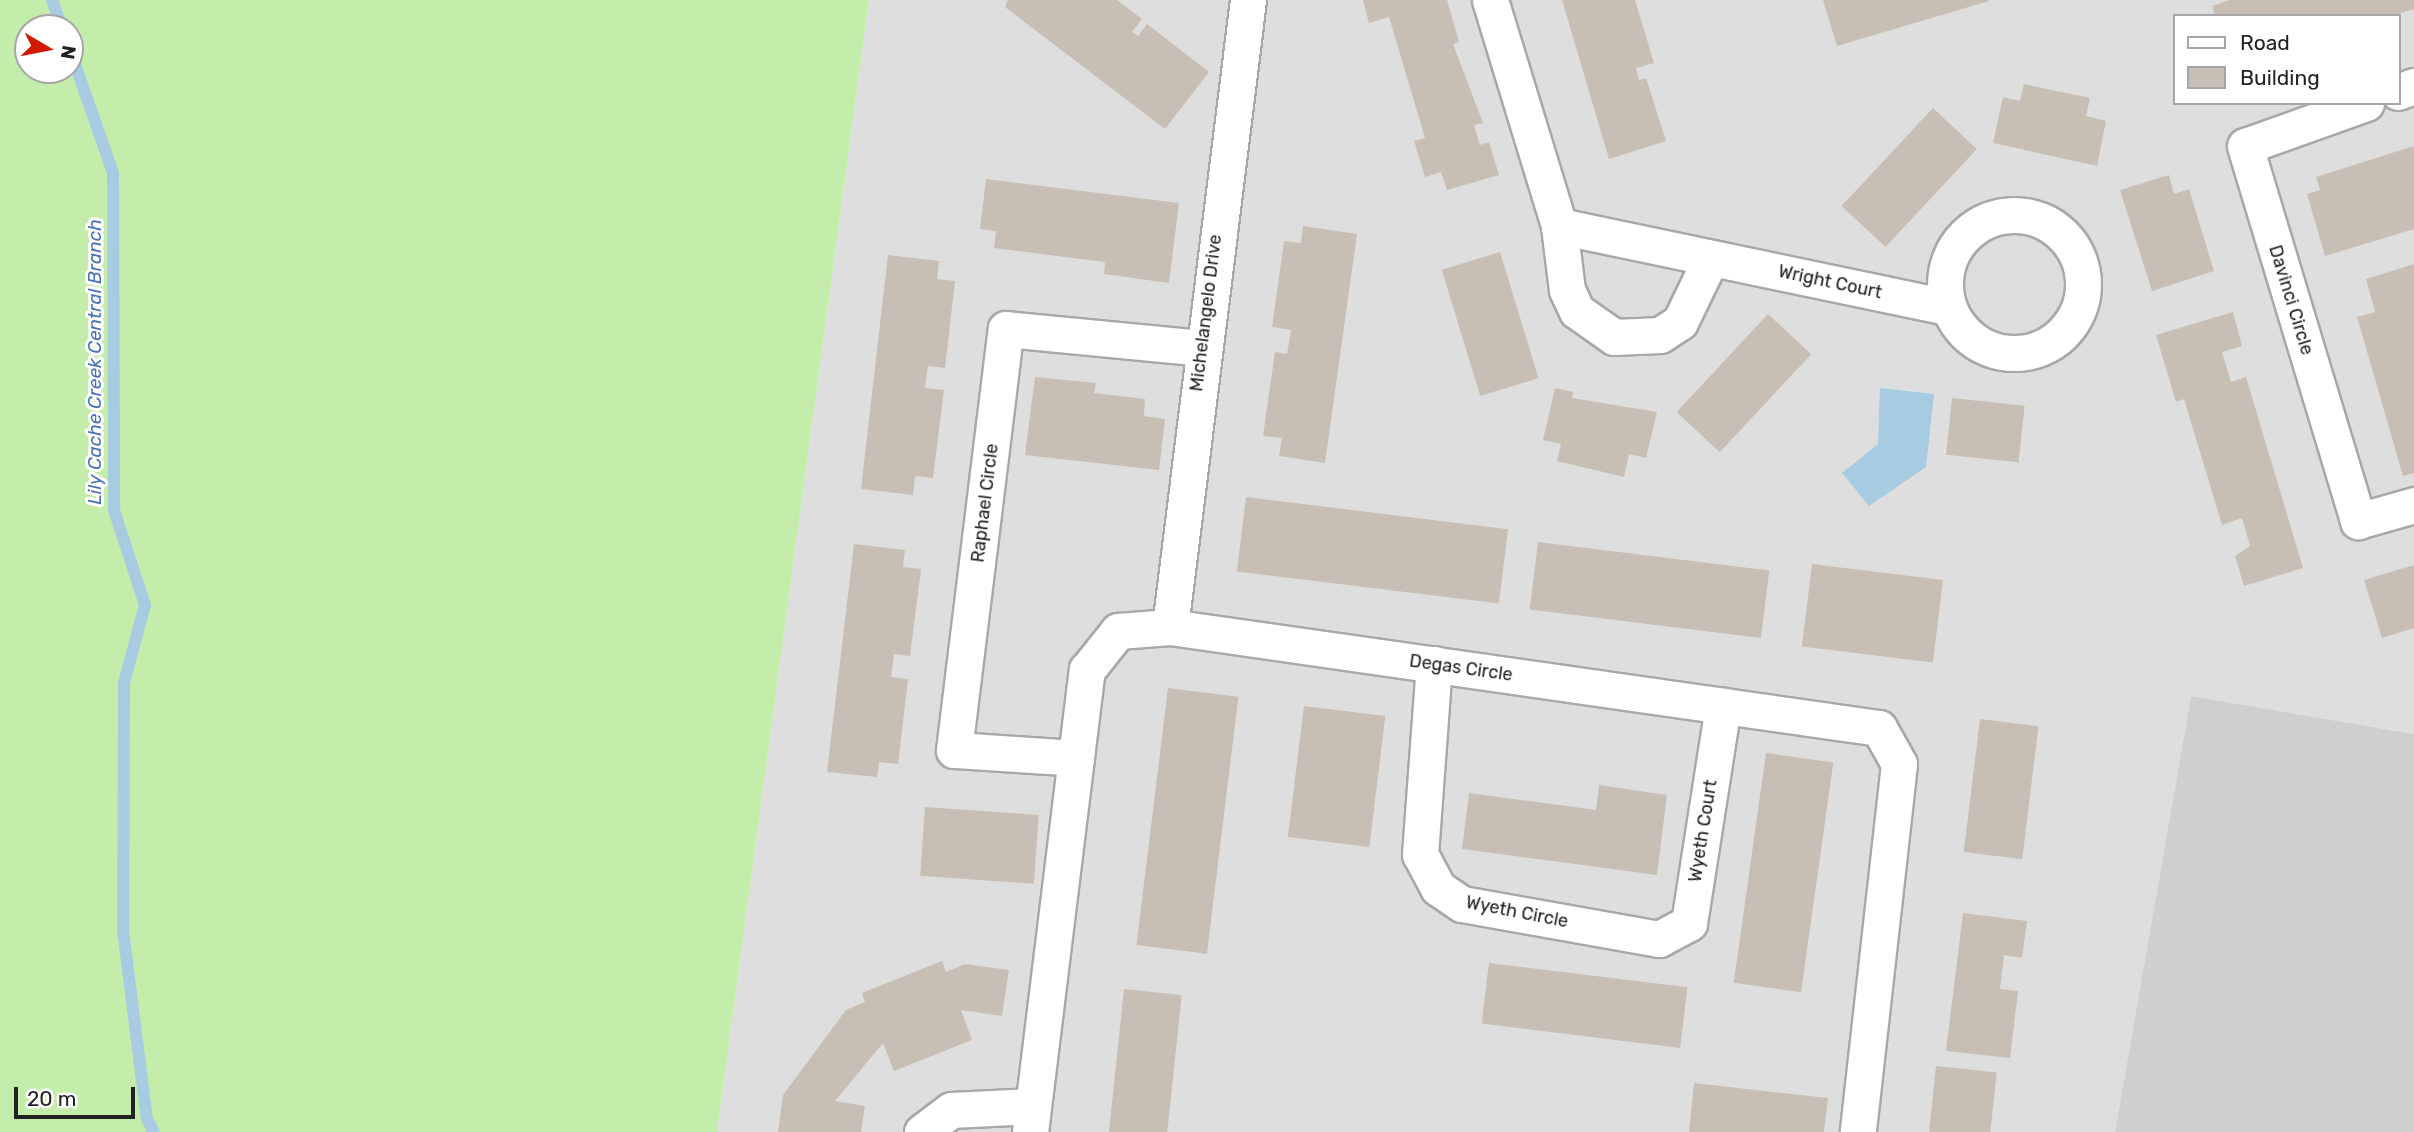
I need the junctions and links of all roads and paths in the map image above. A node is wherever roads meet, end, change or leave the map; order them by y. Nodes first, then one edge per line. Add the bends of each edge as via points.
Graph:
1 (1490, 0) edge
2 (1240, 3) edge
3 (2360, 105) edge
4 (1559, 226) junction
5 (1712, 258) junction
6 (1948, 307) dead end
7 (1202, 348) junction
8 (2414, 505) edge
9 (1170, 627) junction
10 (1434, 664) junction
11 (1723, 706) junction
12 (1076, 758) junction
13 (1659, 939) joint
14 (1031, 1119) edge
15 (922, 1132) edge
16 (1858, 1132) edge

1 - 4 street
2 - 7 street, Michelangelo Drive
3 - 8 street, Davinci Circle via 2245,146 2358,521
4 - 5 street, Wright Court
4 - 5 street via 1567,290 1577,311 1614,337 1660,335 1680,322
5 - 6 street, Wright Court
7 - 9 street, Michelangelo Drive
7 - 12 street, Raphael Circle via 1006,329 954,750
9 - 10 street, Degas Circle
9 - 12 street, Degas Circle via 1118,631 1087,670
10 - 11 street, Degas Circle
10 - 13 street, Wyeth Circle via 1420,854 1438,888 1462,904
11 - 13 street, Wyeth Court via 1689,923
11 - 16 street, Degas Circle via 1879,728 1899,764
12 - 14 street, Degas Circle
14 - 15 street, Degas Circle via 951,1110

